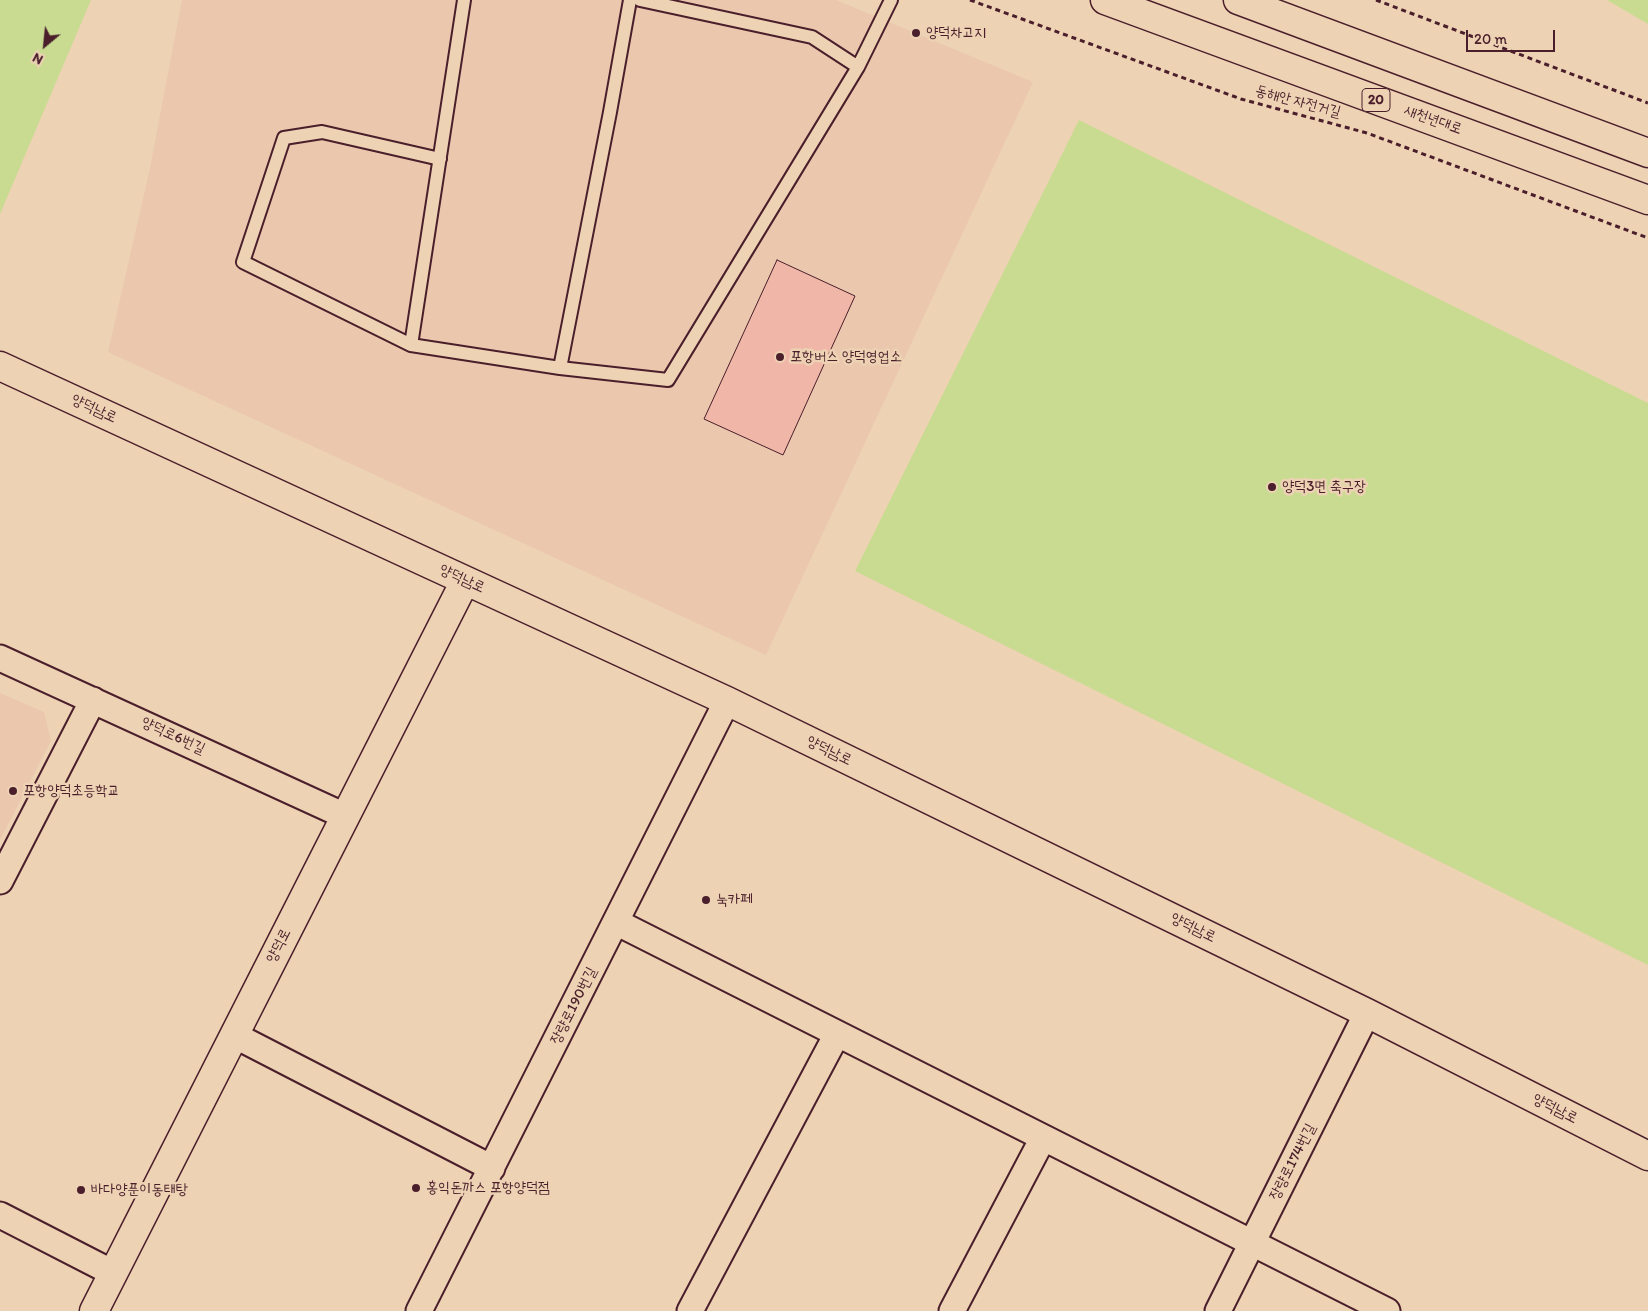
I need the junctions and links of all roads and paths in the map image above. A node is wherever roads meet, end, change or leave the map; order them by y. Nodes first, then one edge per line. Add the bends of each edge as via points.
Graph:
1 (464, 0) edge
2 (630, 0) edge
3 (640, 0) edge
4 (892, 0) edge
5 (970, 0) edge
6 (1105, 0) edge
7 (1238, 0) edge
8 (1376, 0) edge
9 (858, 67) junction
10 (1648, 103) edge
11 (1648, 153) edge
12 (440, 159) junction
13 (1648, 200) edge
14 (1648, 238) edge
15 (411, 345) junction
16 (0, 366) edge
17 (560, 368) junction
18 (465, 581) junction
19 (0, 658) edge
20 (93, 700) junction
21 (727, 701) junction
22 (345, 816) junction
23 (0, 881) edge
24 (616, 922) junction
25 (1367, 1013) junction
26 (837, 1034) junction
27 (234, 1035) junction
28 (1043, 1138) junction
29 (1648, 1156) edge
30 (492, 1168) junction
31 (0, 1215) edge
32 (1252, 1243) junction
33 (113, 1273) junction
34 (94, 1311) edge
35 (419, 1311) edge
36 (690, 1311) edge
37 (952, 1311) edge
38 (1218, 1311) edge
39 (1387, 1311) edge

1 - 12 lane
2 - 17 lane
3 - 9 lane via 812,37
4 - 9 lane
5 - 14 path, 동해안 자전거길 via 1241,98 1367,133
6 - 13 street, 새천년대로 / 20
7 - 11 street
8 - 10 path
9 - 17 lane via 668,380
12 - 15 lane
12 - 15 lane via 322,132 284,138 243,262
15 - 17 lane
16 - 18 street, 양덕남로
18 - 21 street, 양덕남로
18 - 22 street, 양덕로
19 - 20 street, 양덕로6번길
20 - 22 street, 양덕로6번길
20 - 23 street
21 - 24 street, 장량로190번길
21 - 25 street, 양덕남로
22 - 27 street, 양덕로
24 - 26 street
24 - 30 street, 장량로190번길
25 - 29 street, 양덕남로
25 - 32 street, 장량로174번길
26 - 28 street
26 - 36 street
27 - 30 street
27 - 33 street, 양덕로
28 - 32 street
28 - 37 street
30 - 35 street, 장량로190번길
31 - 33 street
32 - 38 street, 장량로174번길
32 - 39 street
33 - 34 street, 양덕로

